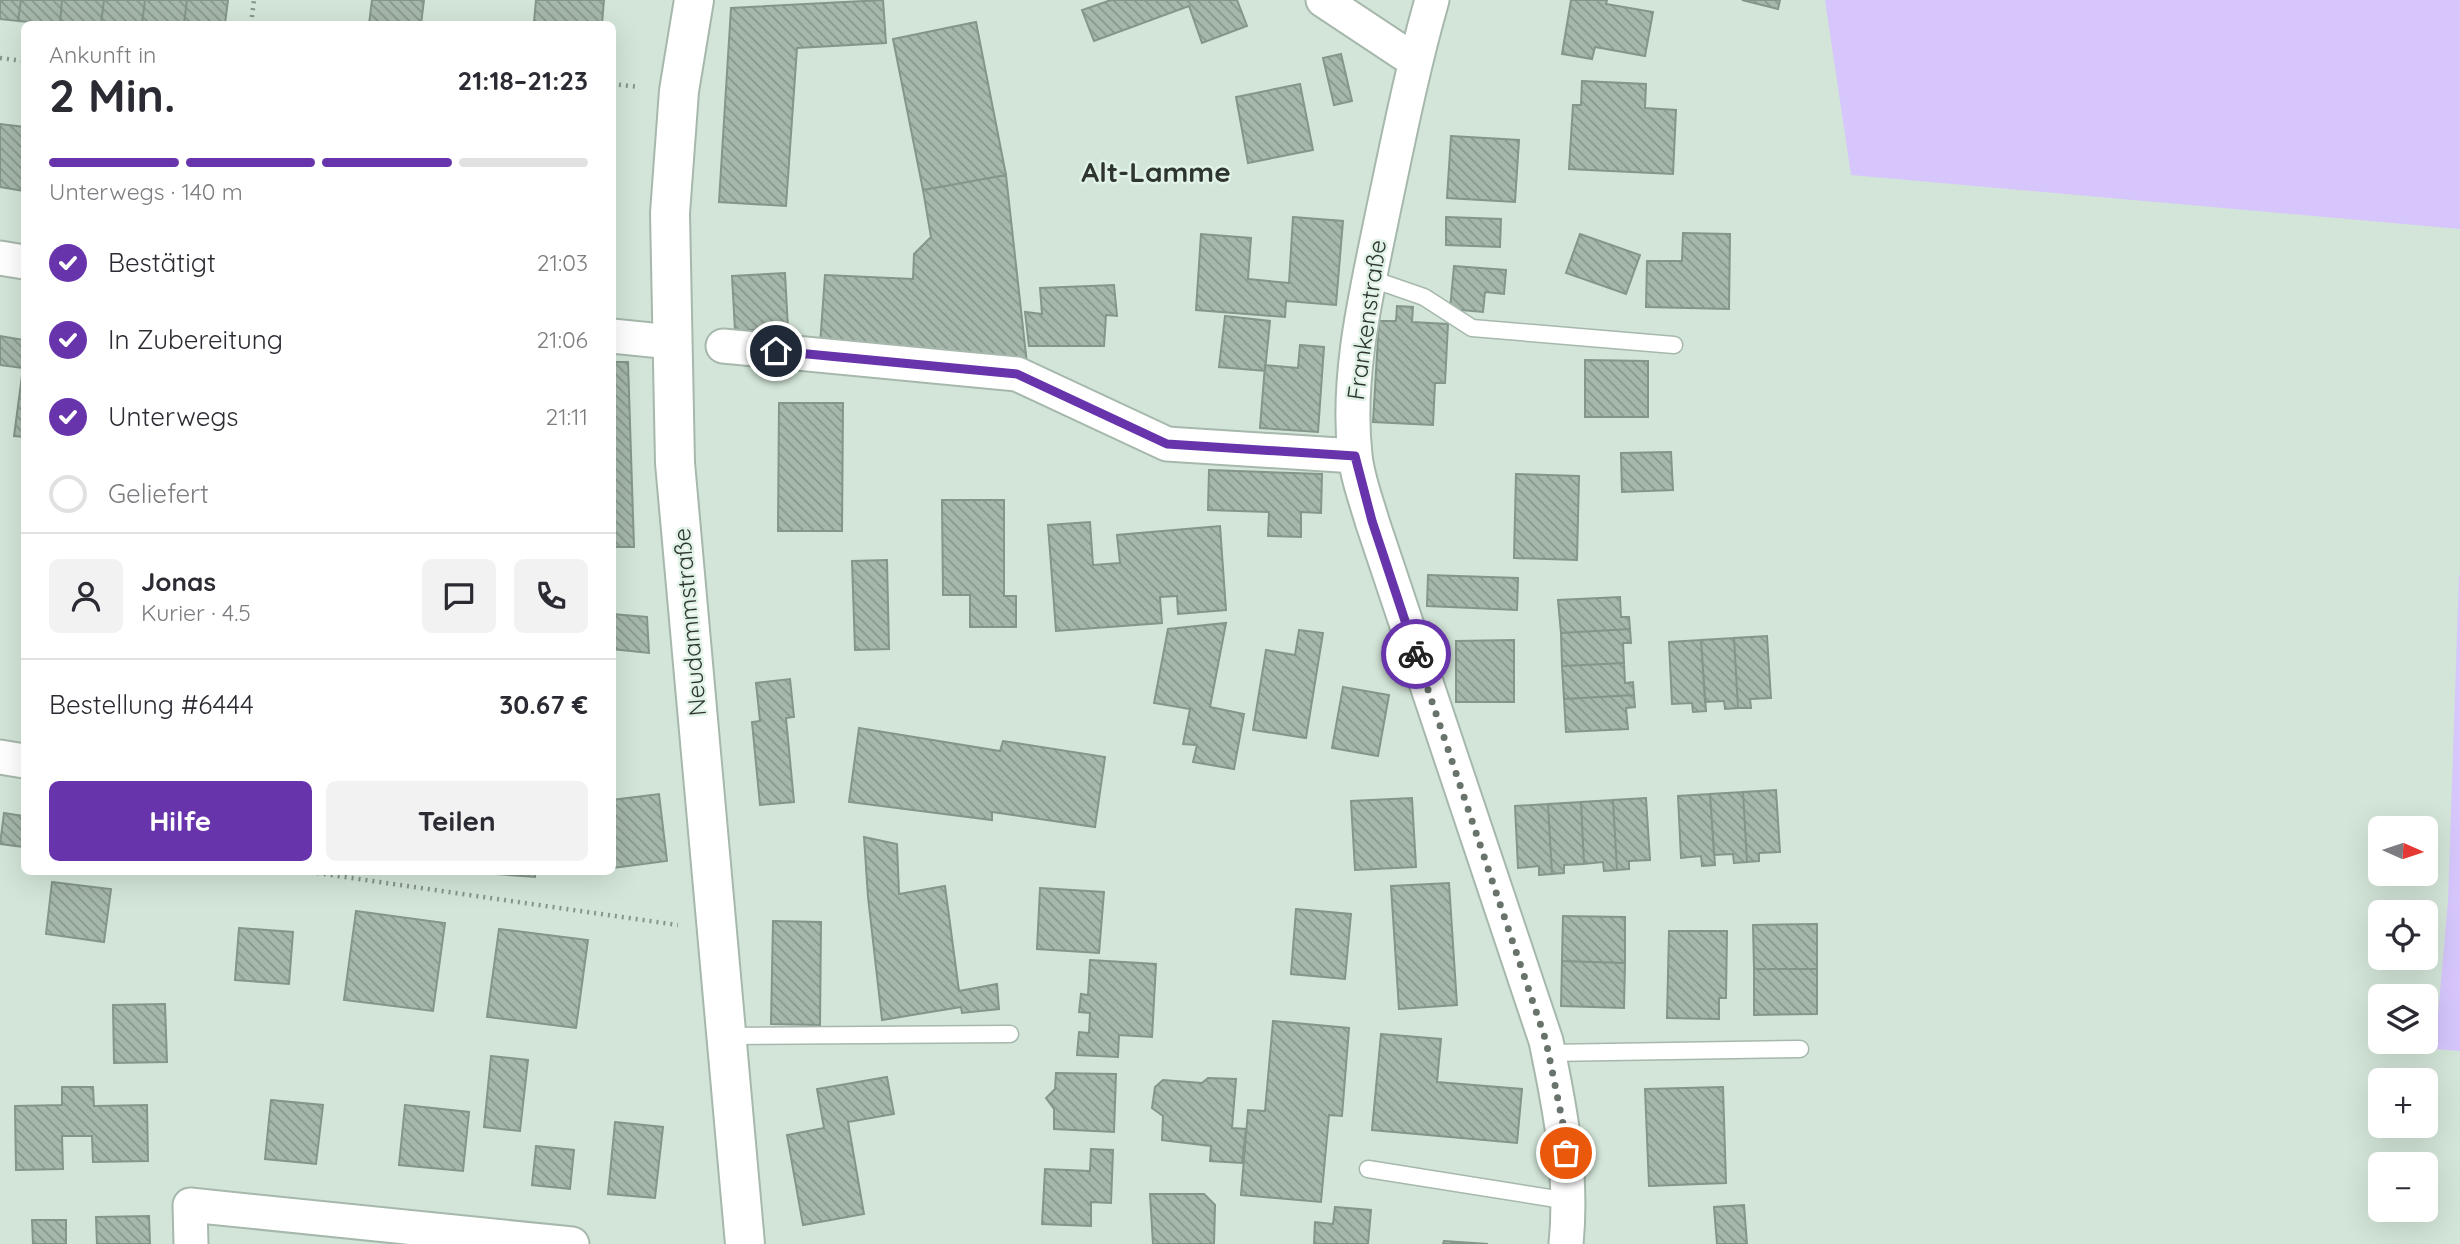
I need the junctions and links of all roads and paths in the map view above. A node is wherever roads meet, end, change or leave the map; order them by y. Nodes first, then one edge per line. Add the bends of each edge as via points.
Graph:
1 (254, 0) edge
2 (695, 0) edge
3 (1323, 0) edge
4 (1432, 0) edge
5 (251, 21) edge
6 (0, 58) edge
7 (21, 61) edge
8 (1415, 61) junction
9 (616, 85) edge
10 (641, 88) dead end
11 (0, 258) edge
12 (21, 262) edge
13 (1369, 278) junction
14 (616, 335) edge
15 (671, 342) junction
16 (1674, 345) dead end
17 (723, 346) dead end
18 (1355, 456) junction
19 (0, 757) edge
20 (21, 760) edge
21 (331, 875) edge
22 (717, 928) junction
23 (1010, 1034) dead end
24 (727, 1036) junction
25 (1800, 1049) dead end
26 (1548, 1054) junction
27 (1368, 1169) dead end
28 (1569, 1200) junction
29 (191, 1244) edge
30 (572, 1244) edge
31 (745, 1244) edge
32 (1566, 1244) edge

1 - 5 path
2 - 15 main road, Neudammstraße via 679,91 670,213
3 - 8 street
4 - 8 street, Frankenstraße
6 - 7 path
8 - 13 street, Frankenstraße
9 - 10 path
11 - 12 street
13 - 16 lane via 1424,298 1472,328
13 - 18 street, Frankenstraße via 1357,351
14 - 15 street
15 - 22 main road, Neudammstraße via 676,463
17 - 18 street via 1017,374 1167,444
18 - 26 street, Frankenstraße via 1372,521
19 - 20 street
21 - 22 path
22 - 24 main road, Neudammstraße
23 - 24 lane
24 - 31 main road, Neudammstraße
25 - 26 lane
26 - 28 street, Frankenstraße via 1564,1129
27 - 28 lane
28 - 32 street, Frankenstraße
29 - 30 street via 190,1205

